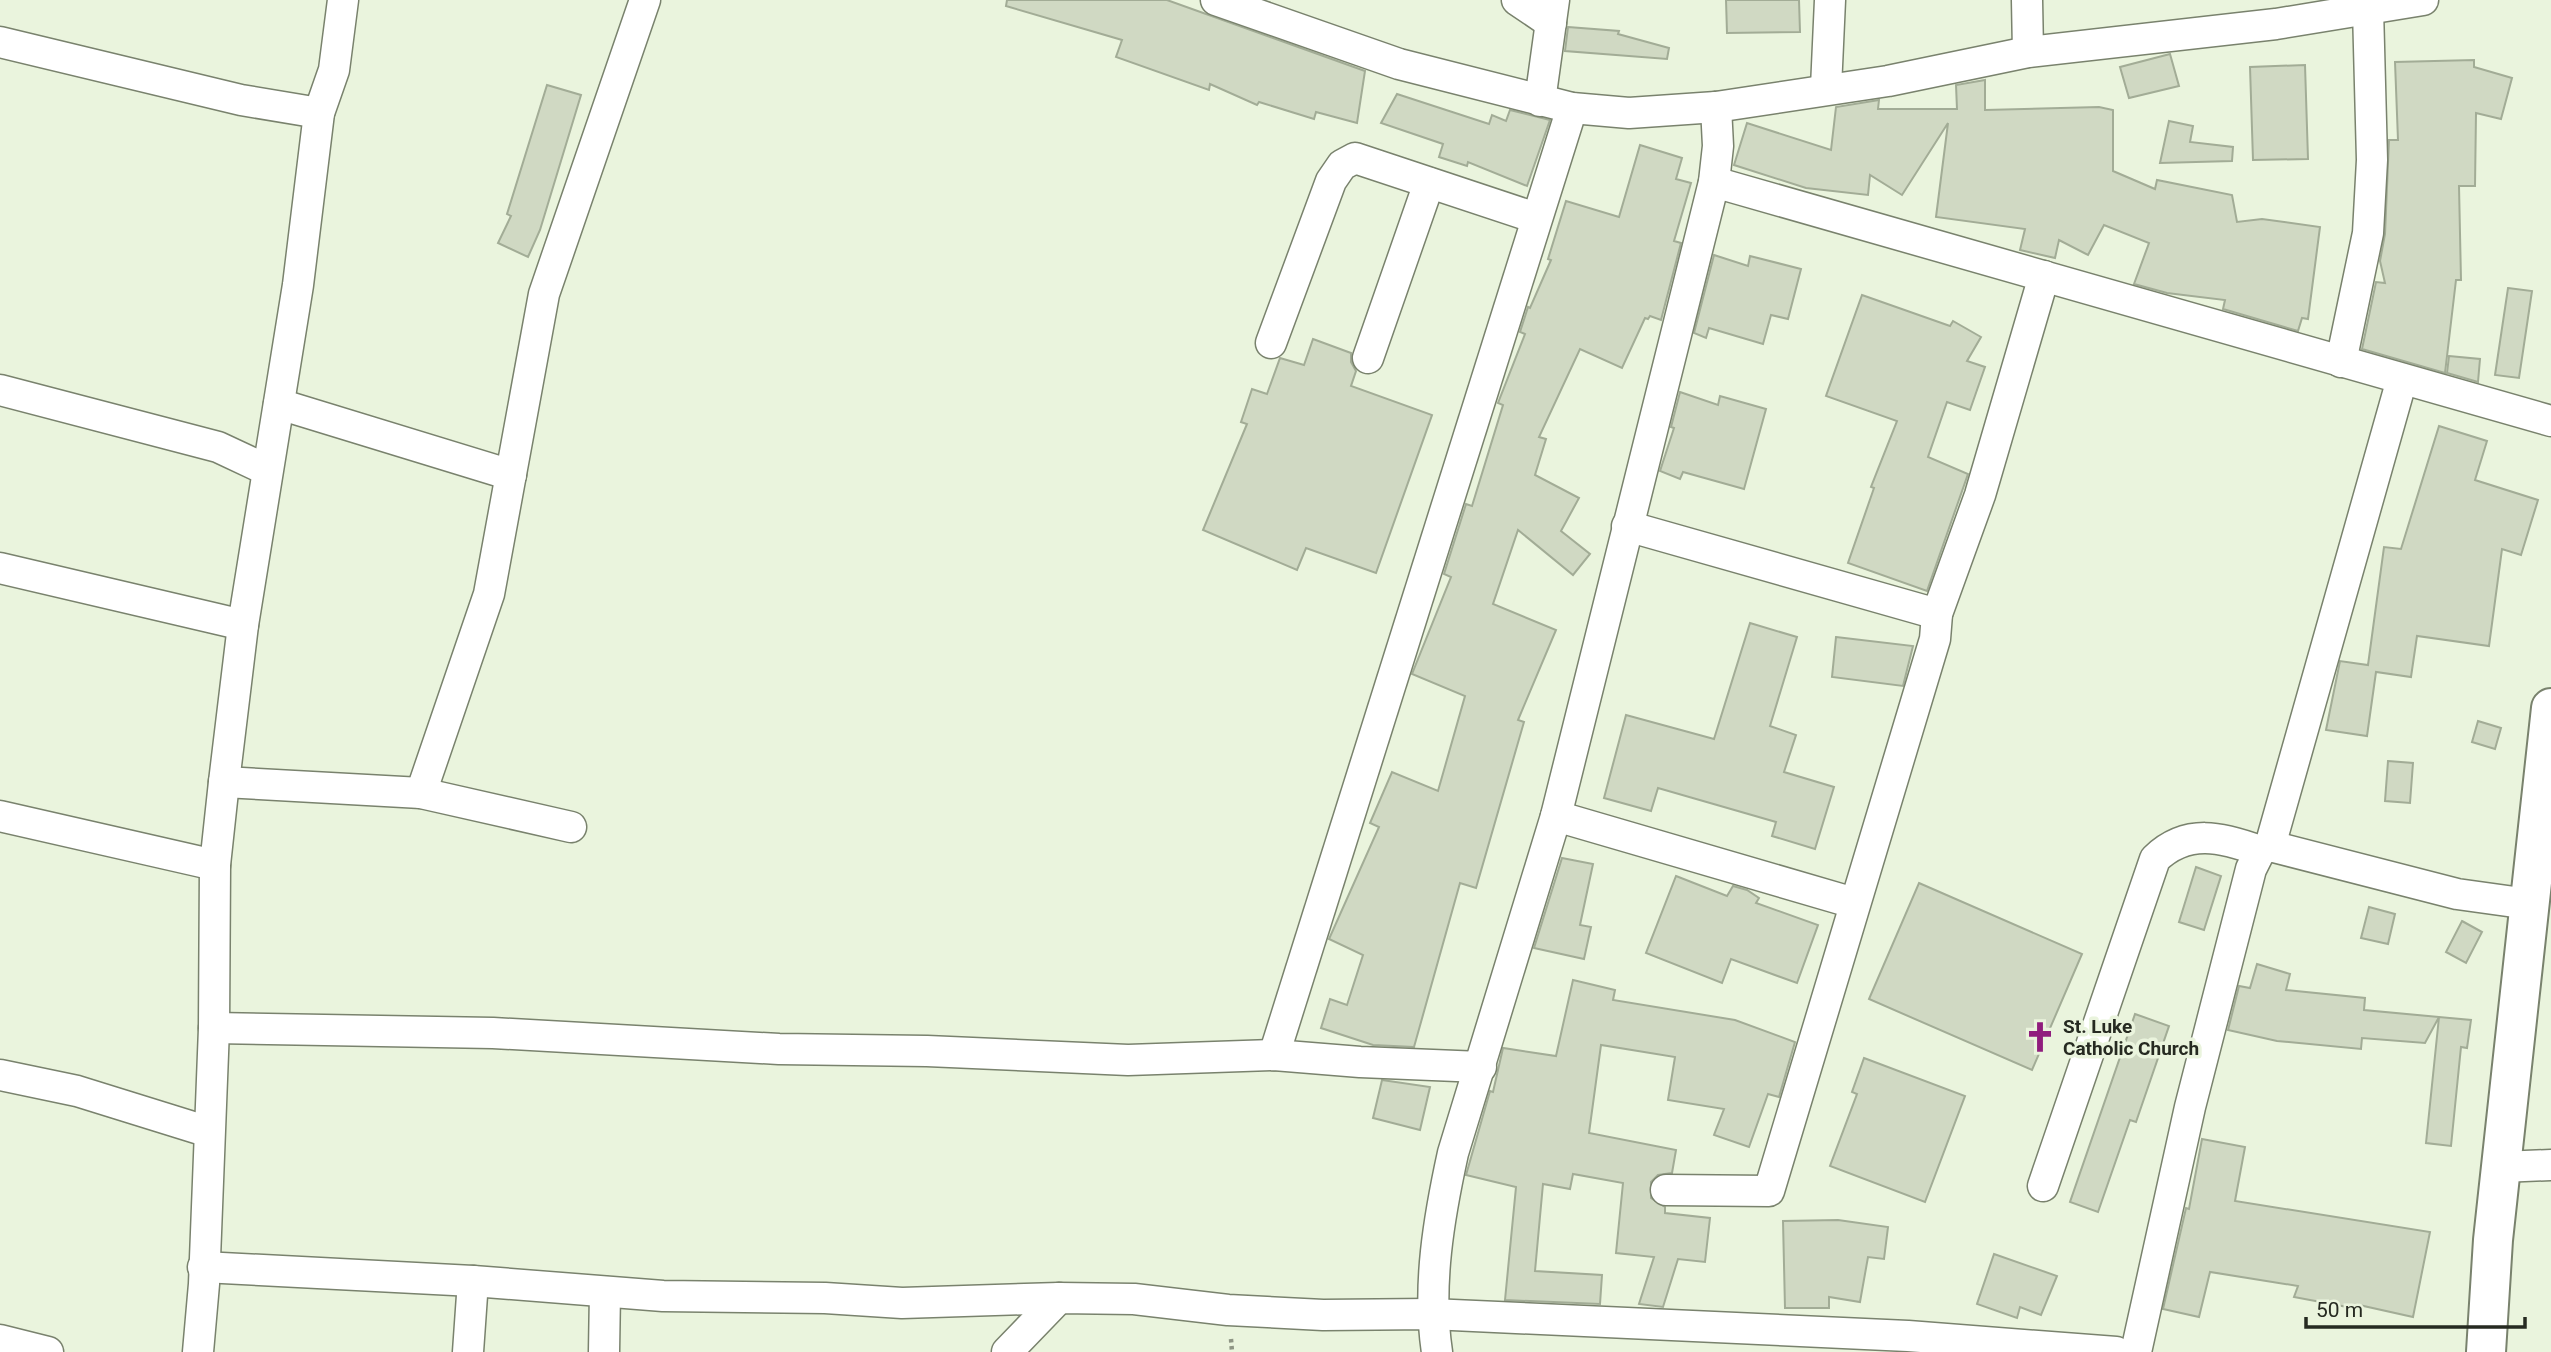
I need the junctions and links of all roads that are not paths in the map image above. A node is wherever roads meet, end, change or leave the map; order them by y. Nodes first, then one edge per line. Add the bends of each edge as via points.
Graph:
1 (343, 0) edge
2 (645, 0) edge
3 (1216, 0) edge
4 (1517, 0) edge
5 (1830, 0) edge
6 (2027, 0) edge
7 (2423, 0) edge
8 (2368, 9) junction
9 (1553, 12) edge
10 (2275, 12) edge
11 (0, 42) edge
12 (2028, 52) junction
13 (1826, 88) junction
14 (1541, 101) junction
15 (1716, 107) junction
16 (1572, 108) junction
17 (319, 113) junction
18 (1714, 181) junction
19 (1429, 183) junction
20 (1536, 218) junction
21 (2044, 276) junction
22 (1271, 343) dead end
23 (1368, 358) dead end
24 (2341, 362) junction
25 (2402, 379) junction
26 (0, 390) edge
27 (279, 404) junction
28 (2551, 421) edge
29 (267, 470) junction
30 (511, 475) junction
31 (1627, 526) junction
32 (0, 568) edge
33 (1937, 614) junction
34 (243, 625) junction
35 (2551, 708) edge
36 (224, 782) junction
37 (421, 793) junction
38 (0, 816) edge
39 (1556, 816) junction
40 (572, 827) dead end
41 (2265, 849) junction
42 (2543, 849) edge
43 (215, 865) junction
44 (1854, 904) junction
45 (2529, 904) junction
46 (214, 1028) junction
47 (1274, 1055) junction
48 (1481, 1067) junction
49 (0, 1075) edge
50 (209, 1132) junction
51 (2551, 1165) edge
52 (2501, 1167) junction
53 (2043, 1186) dead end
54 (1666, 1191) dead end
55 (203, 1267) junction
56 (473, 1281) junction
57 (605, 1292) junction
58 (1059, 1298) junction
59 (1431, 1314) junction
60 (0, 1340) edge
61 (48, 1352) edge
62 (198, 1352) edge
63 (468, 1352) edge
64 (604, 1352) edge
65 (1007, 1352) edge
66 (1437, 1352) edge
67 (2116, 1352) edge
68 (2136, 1352) edge
69 (2487, 1352) edge

1 - 17 street via 334,70
2 - 30 street via 544,294
3 - 14 street via 1399,64
4 - 9 street
5 - 13 street
6 - 12 street
7 - 8 street
8 - 10 street
8 - 24 street via 2372,159 2368,233
9 - 14 street
10 - 12 street
11 - 17 street via 241,100
12 - 13 street via 1888,81
13 - 15 street
14 - 16 street
15 - 16 street via 1629,113
15 - 18 street
16 - 20 street
17 - 27 street
18 - 21 street
18 - 31 street
19 - 20 street
19 - 22 street via 1355,158 1342,166 1331,181
19 - 23 street
20 - 47 street
21 - 24 street
21 - 33 street via 1980,495
24 - 25 street
25 - 28 street
25 - 41 street
26 - 29 street via 218,447
27 - 29 street
27 - 30 street
29 - 34 street
30 - 37 street via 489,594
31 - 33 street
31 - 39 street
32 - 34 street
33 - 44 street via 1935,639
34 - 36 street
35 - 42 main road
36 - 37 street
36 - 43 street
37 - 40 street
38 - 43 street
39 - 44 street
39 - 48 street
41 - 45 street via 2457,894
41 - 53 street via 2218,837 2197,837 2165,849 2155,859
41 - 68 street via 2251,869 2190,1107
42 - 45 main road
43 - 46 street
44 - 54 street via 1769,1191
45 - 52 main road
46 - 47 street via 493,1033 779,1049 1128,1060
46 - 50 street
47 - 48 street
48 - 59 street via 1453,1153 1443,1202
49 - 50 street via 77,1091
50 - 55 street
51 - 52 street
52 - 69 main road
55 - 56 street
55 - 62 street
56 - 57 street
56 - 63 street
57 - 58 street via 902,1303
57 - 64 street
58 - 59 street via 1133,1298 1323,1315
58 - 65 street
59 - 66 street
59 - 67 street via 1908,1336
60 - 61 street

